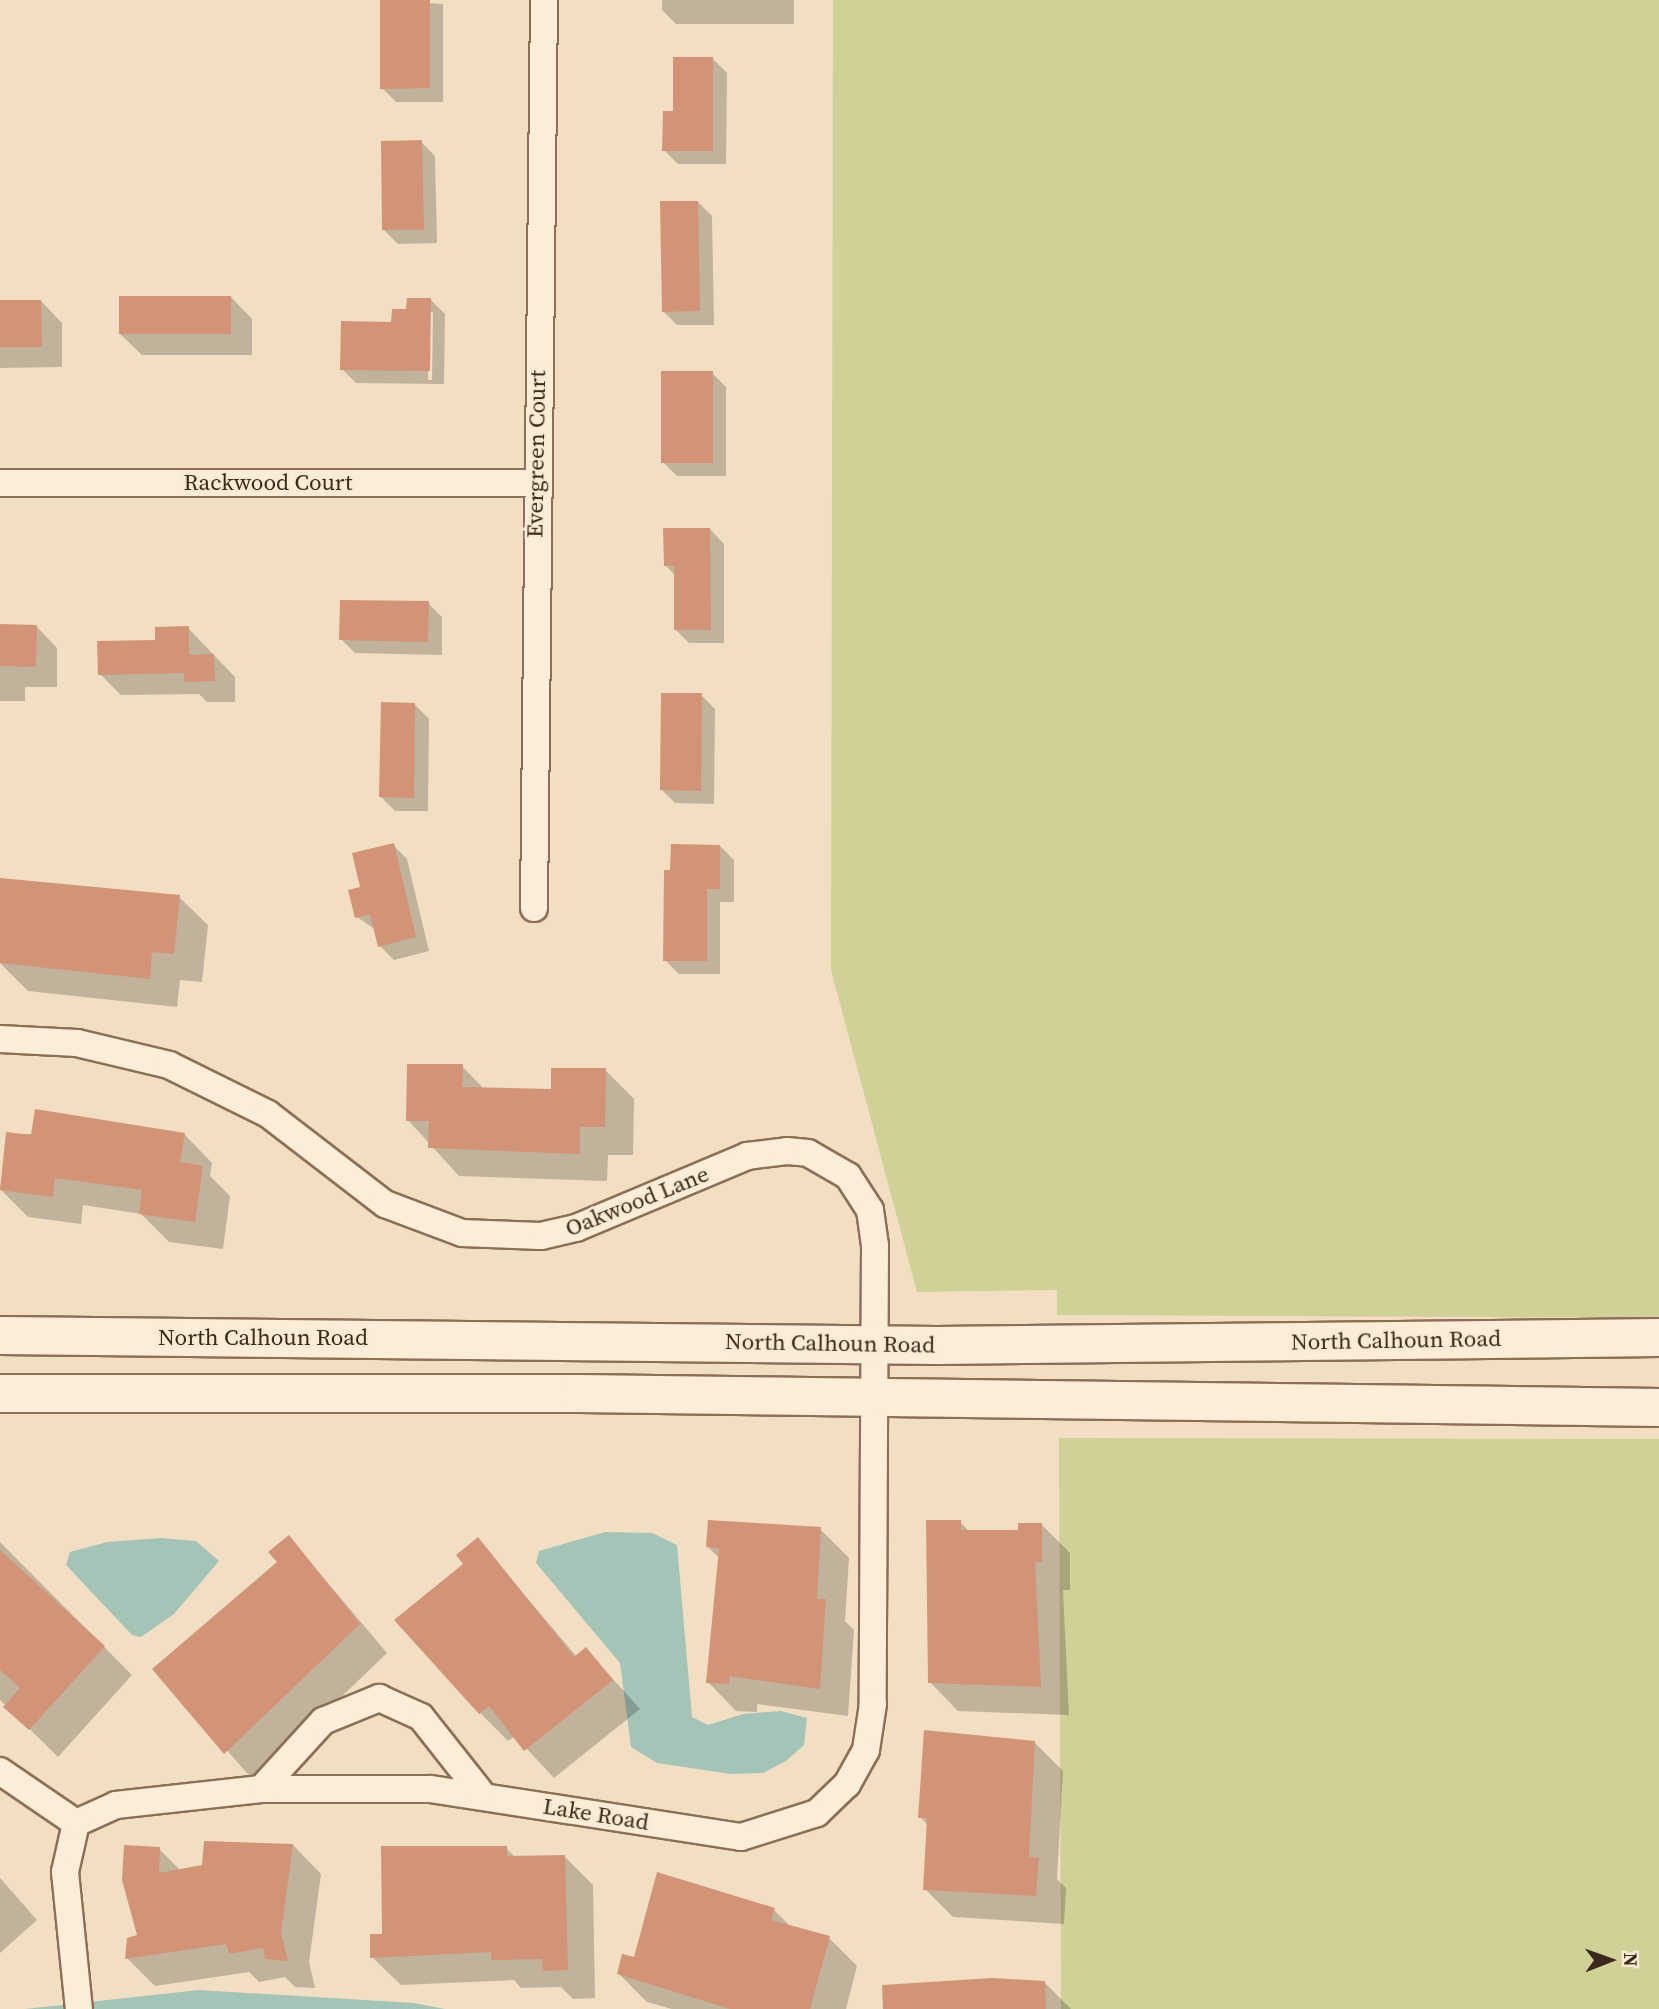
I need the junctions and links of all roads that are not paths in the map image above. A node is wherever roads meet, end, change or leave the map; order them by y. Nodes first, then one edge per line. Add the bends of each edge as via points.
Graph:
1 (544, 0) edge
2 (0, 483) edge
3 (536, 483) junction
4 (534, 908) dead end
5 (0, 1039) edge
6 (0, 1335) edge
7 (253, 1336) junction
8 (1659, 1337) edge
9 (874, 1343) junction
10 (0, 1393) edge
11 (255, 1394) junction
12 (872, 1399) junction
13 (1659, 1407) edge
14 (0, 1771) edge
15 (261, 1789) junction
16 (481, 1793) junction
17 (76, 1823) junction
18 (78, 2003) edge

1 - 3 street, Evergreen Court
2 - 3 street, Rackwood Court
3 - 4 street, Evergreen Court
5 - 9 street, Oakwood Lane via 77,1043 169,1065 268,1114 385,1204 424,1222 491,1238 576,1228 747,1156 808,1153 848,1175 870,1210
6 - 7 main road, North Calhoun Road
7 - 9 main road, North Calhoun Road
7 - 11 main road
8 - 9 main road, North Calhoun Road
9 - 12 street, Lake Road
10 - 11 main road
11 - 12 main road
12 - 13 main road
12 - 16 street, Lake Road via 873,1704 866,1749 847,1784 817,1813 741,1837
14 - 17 street
15 - 16 street, Lake Road
15 - 16 street via 323,1721 379,1698 421,1717
15 - 17 street, Lake Road via 116,1805
17 - 18 street via 65,1872

